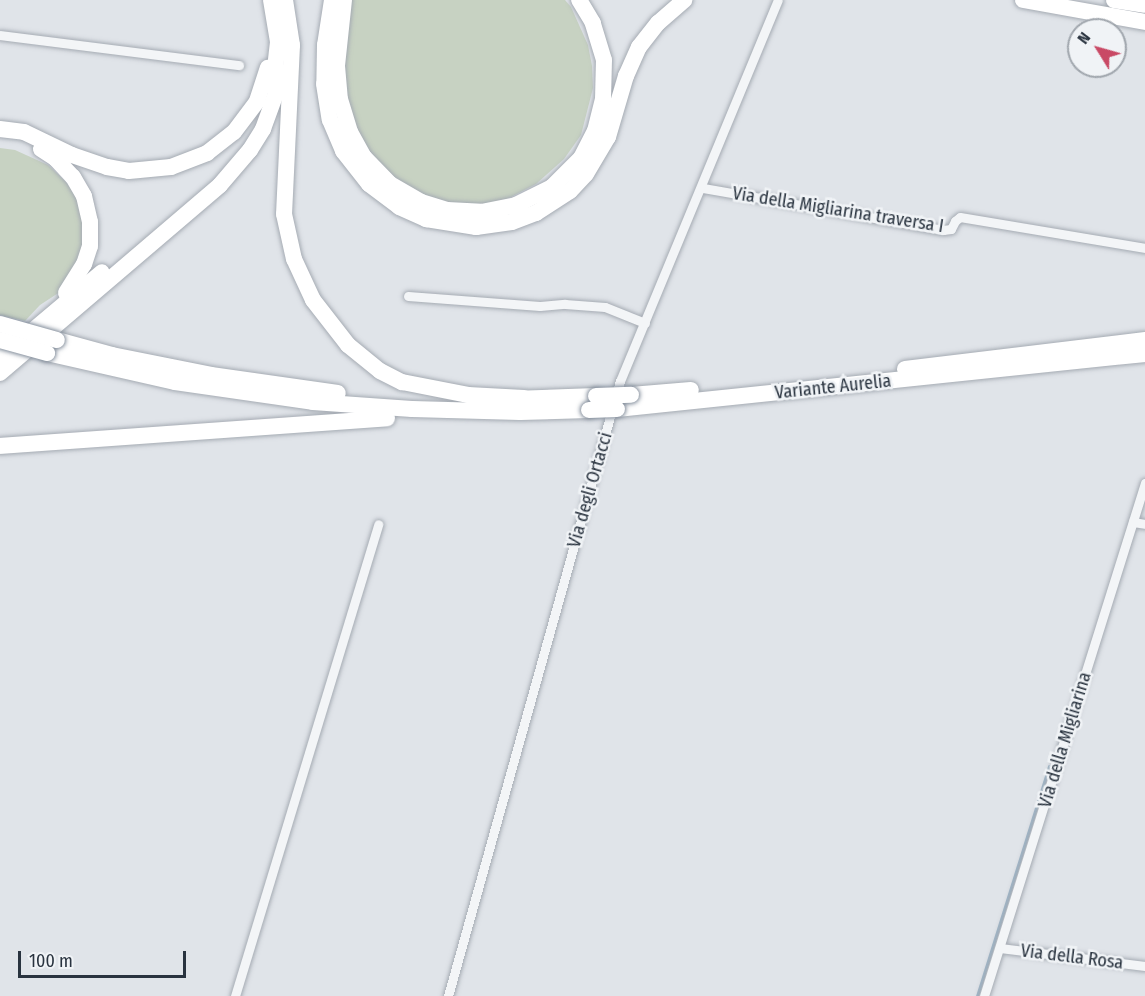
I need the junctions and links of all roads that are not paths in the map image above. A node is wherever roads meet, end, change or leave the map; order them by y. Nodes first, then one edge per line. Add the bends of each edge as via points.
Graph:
1 (264, 0) edge
2 (271, 0) edge
3 (278, 0) edge
4 (285, 0) edge
5 (332, 0) edge
6 (344, 0) edge
7 (579, 0) edge
8 (684, 0) edge
9 (778, 0) edge
10 (1023, 0) edge
11 (1114, 0) edge
12 (1145, 5) edge
13 (1145, 22) edge
14 (0, 35) edge
15 (239, 65) dead end
16 (261, 113) junction
17 (0, 129) edge
18 (0, 138) edge
19 (703, 188) junction
20 (1145, 248) edge
21 (408, 296) dead end
22 (645, 323) junction
23 (0, 324) edge
24 (40, 324) junction
25 (0, 340) edge
26 (52, 347) junction
27 (1143, 350) edge
28 (0, 358) edge
29 (0, 373) edge
30 (592, 403) junction
31 (522, 405) junction
32 (0, 446) edge
33 (1145, 483) edge
34 (1133, 522) junction
35 (378, 524) dead end
36 (1145, 524) edge
37 (1000, 948) junction
38 (1145, 966) edge
39 (236, 996) edge
40 (447, 996) edge
41 (984, 996) edge

1 - 16 highway via 270,30 269,65 260,94
2 - 16 highway via 278,32 278,59 273,87
3 - 16 highway via 284,31 281,85
4 - 31 highway via 292,45 283,204 287,234 301,278 334,329 380,371 402,382
5 - 8 highway via 324,84 330,120 343,151 369,184 399,207 433,220 476,226 528,216 557,201 579,182 604,146 639,47
6 - 7 highway via 337,66 340,99 350,132 364,157 390,184 421,202 447,210 481,212 516,205 552,187 581,158 595,131 603,100 604,60 593,22
9 - 19 street, Via degli Ortacci
10 - 13 highway
11 - 12 highway
14 - 15 street
16 - 17 highway via 207,153 184,164 152,170 129,171 87,162 24,132
16 - 24 highway via 241,149 208,184
16 - 29 highway via 250,150 220,185
18 - 24 highway via 28,143 55,158 73,177 88,206 91,231 84,264
19 - 20 street, Via della Migliarina traversa I via 943,230 951,229 960,217
19 - 22 street, Via degli Ortacci
21 - 22 street via 605,307
22 - 40 street, Via degli Ortacci via 620,381
23 - 26 highway, bridge
24 - 28 highway
25 - 26 highway, bridge
26 - 31 highway via 149,377 277,398 394,409
27 - 30 highway, Variante Aurelia, bridge via 631,395
27 - 30 highway, Variante Aurelia, bridge via 617,409
30 - 31 highway, Variante Aurelia
31 - 32 highway via 497,416 339,420
33 - 34 street, Via della Migliarina
34 - 36 street
34 - 37 street, Via della Migliarina
35 - 39 street
37 - 38 street, Via della Rosa
37 - 41 street, Via della Migliarina

